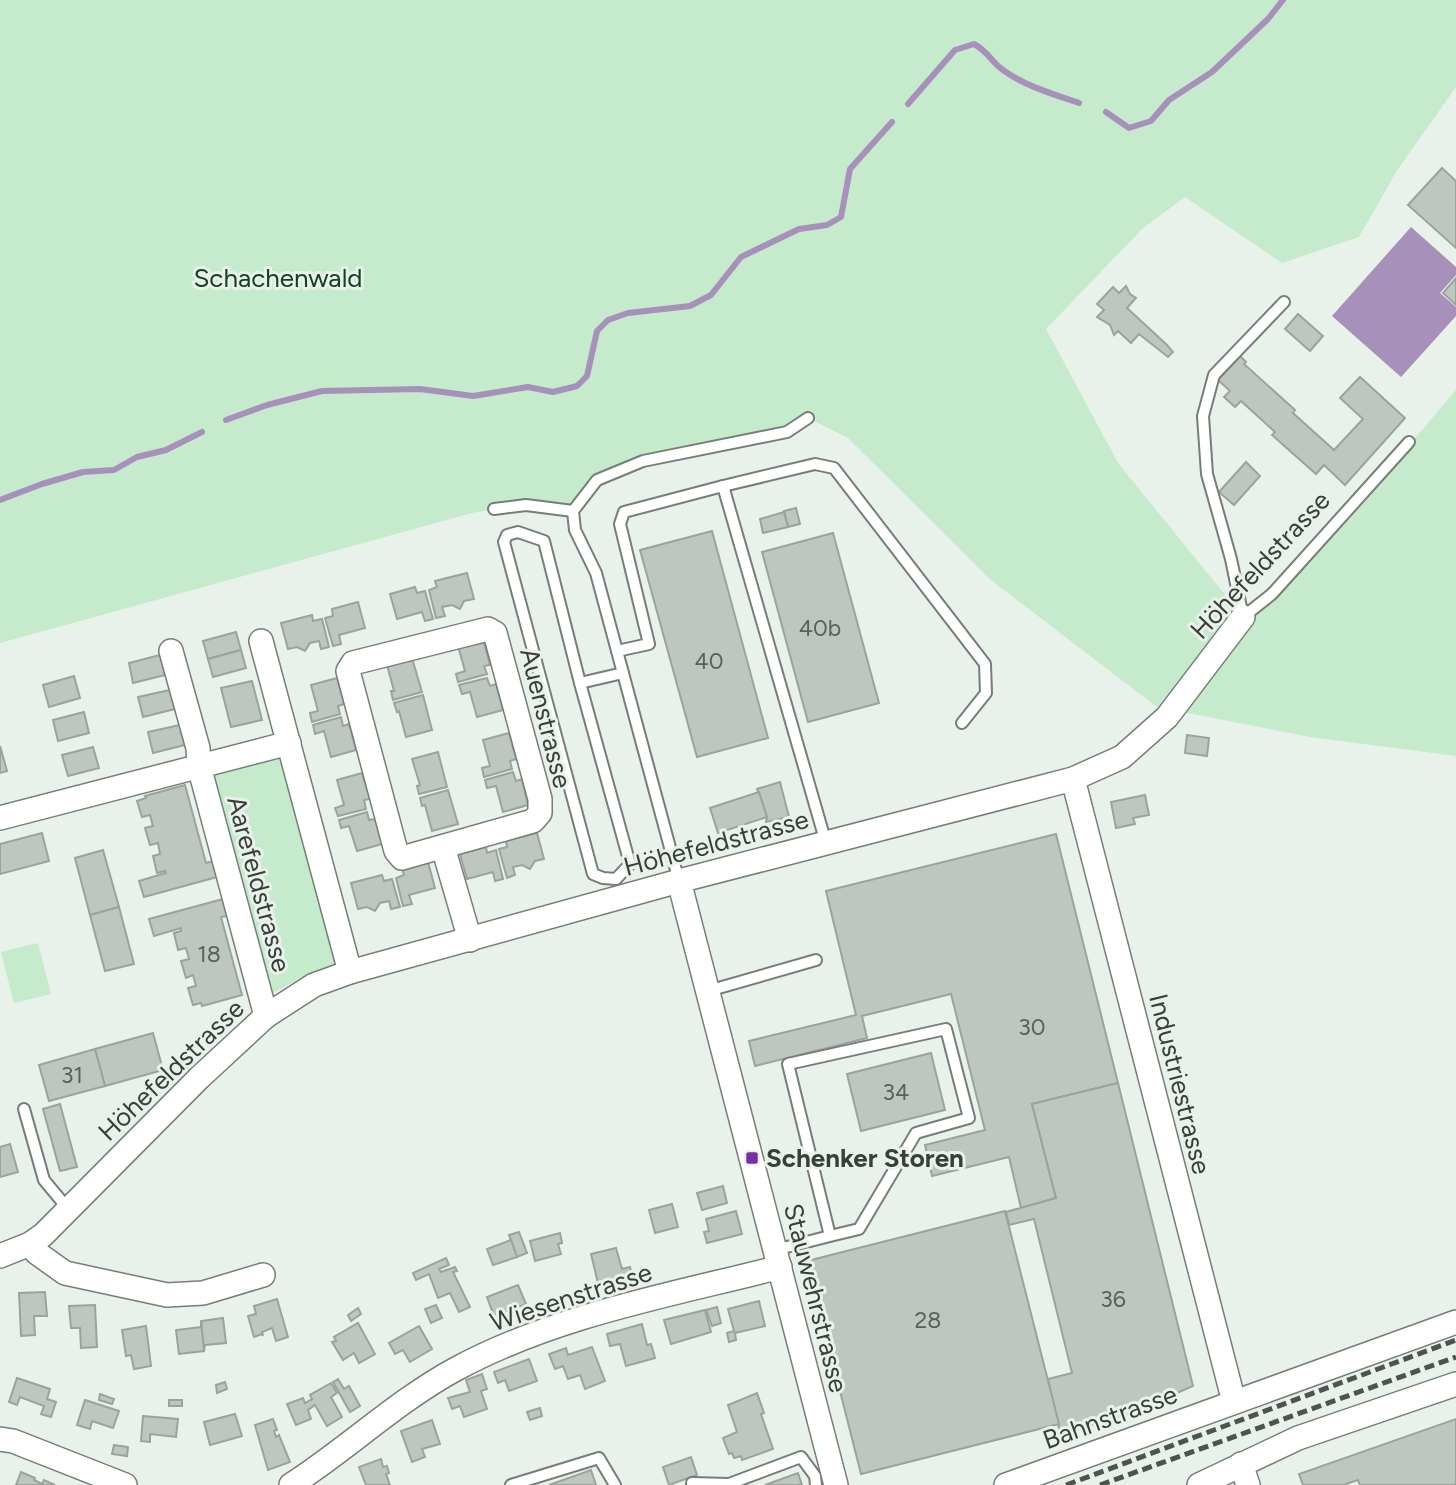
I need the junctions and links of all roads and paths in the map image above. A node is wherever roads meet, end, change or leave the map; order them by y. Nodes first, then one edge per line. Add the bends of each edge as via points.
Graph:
1 (1284, 302) dead end
2 (808, 418) dead end
3 (1409, 442) dead end
4 (723, 486) junction
5 (494, 509) dead end
6 (573, 511) junction
7 (1243, 617) junction
8 (261, 641) dead end
9 (171, 651) dead end
10 (617, 651) junction
11 (622, 673) junction
12 (580, 683) junction
13 (962, 723) dead end
14 (289, 743) junction
15 (199, 766) junction
16 (1073, 779) junction
17 (0, 818) edge
18 (826, 843) junction
19 (443, 847) junction
20 (678, 881) junction
21 (470, 940) junction
22 (816, 960) dead end
23 (350, 972) junction
24 (708, 991) junction
25 (266, 1016) junction
26 (24, 1109) dead end
27 (69, 1210) junction
28 (831, 1236) junction
29 (30, 1244) junction
30 (0, 1256) edge
31 (777, 1258) junction
32 (263, 1275) dead end
33 (1456, 1322) edge
34 (1456, 1384) edge
35 (1234, 1402) junction
36 (0, 1439) edge
37 (1244, 1475) edge
38 (692, 1483) dead end
39 (125, 1485) edge
40 (291, 1485) edge
41 (511, 1485) edge
42 (615, 1485) edge
43 (816, 1485) edge
44 (836, 1485) edge
45 (1006, 1485) edge
46 (1199, 1485) edge

1 - 7 lane via 1214,375 1203,416 1207,474
2 - 6 lane via 787,432 643,461 597,480
3 - 7 lane, Höhefeldstrasse via 1272,594
4 - 10 lane via 624,512 620,524 649,643
4 - 13 lane via 815,464 834,468 985,664 986,693
4 - 18 lane
5 - 6 lane via 526,505
6 - 10 lane via 575,530 596,573
7 - 16 street, Höhefeldstrasse via 1167,717 1122,757
8 - 14 street
9 - 15 street, Aarefeldstrasse
10 - 11 lane
11 - 12 lane
11 - 20 lane
12 - 12 lane via 544,541 519,532 507,535 504,542 593,874 616,879 630,864
14 - 15 street, Aarefeldstrasse
14 - 23 street
15 - 17 street, Aarefeldstrasse
15 - 25 street, Aarefeldstrasse
16 - 18 street, Höhefeldstrasse
16 - 35 street, Industriestrasse
18 - 20 street, Höhefeldstrasse
19 - 19 street, Auenstrasse via 533,821 540,813 495,634 488,629 354,663 348,671 396,852 402,858
19 - 21 street
20 - 21 street, Höhefeldstrasse
20 - 24 street, Stauwehrstrasse
21 - 23 street, Höhefeldstrasse
22 - 24 lane
23 - 25 street, Höhefeldstrasse via 314,985
24 - 31 street, Stauwehrstrasse
25 - 27 street, Höhefeldstrasse
26 - 27 lane via 44,1180
27 - 29 street, Höhefeldstrasse
28 - 28 lane via 788,1065 946,1029 969,1118 916,1133 859,1229
28 - 31 lane
29 - 30 street, Höhefeldstrasse
29 - 32 street via 65,1273 167,1295 203,1293
31 - 40 street, Wiesenstrasse via 517,1339 428,1386
31 - 44 street, Stauwehrstrasse
33 - 35 street, Bahnstrasse
34 - 37 street via 1298,1438
35 - 45 street, Bahnstrasse
36 - 39 street
37 - 46 street
38 - 43 lane via 729,1484 801,1457
41 - 42 lane via 599,1458

